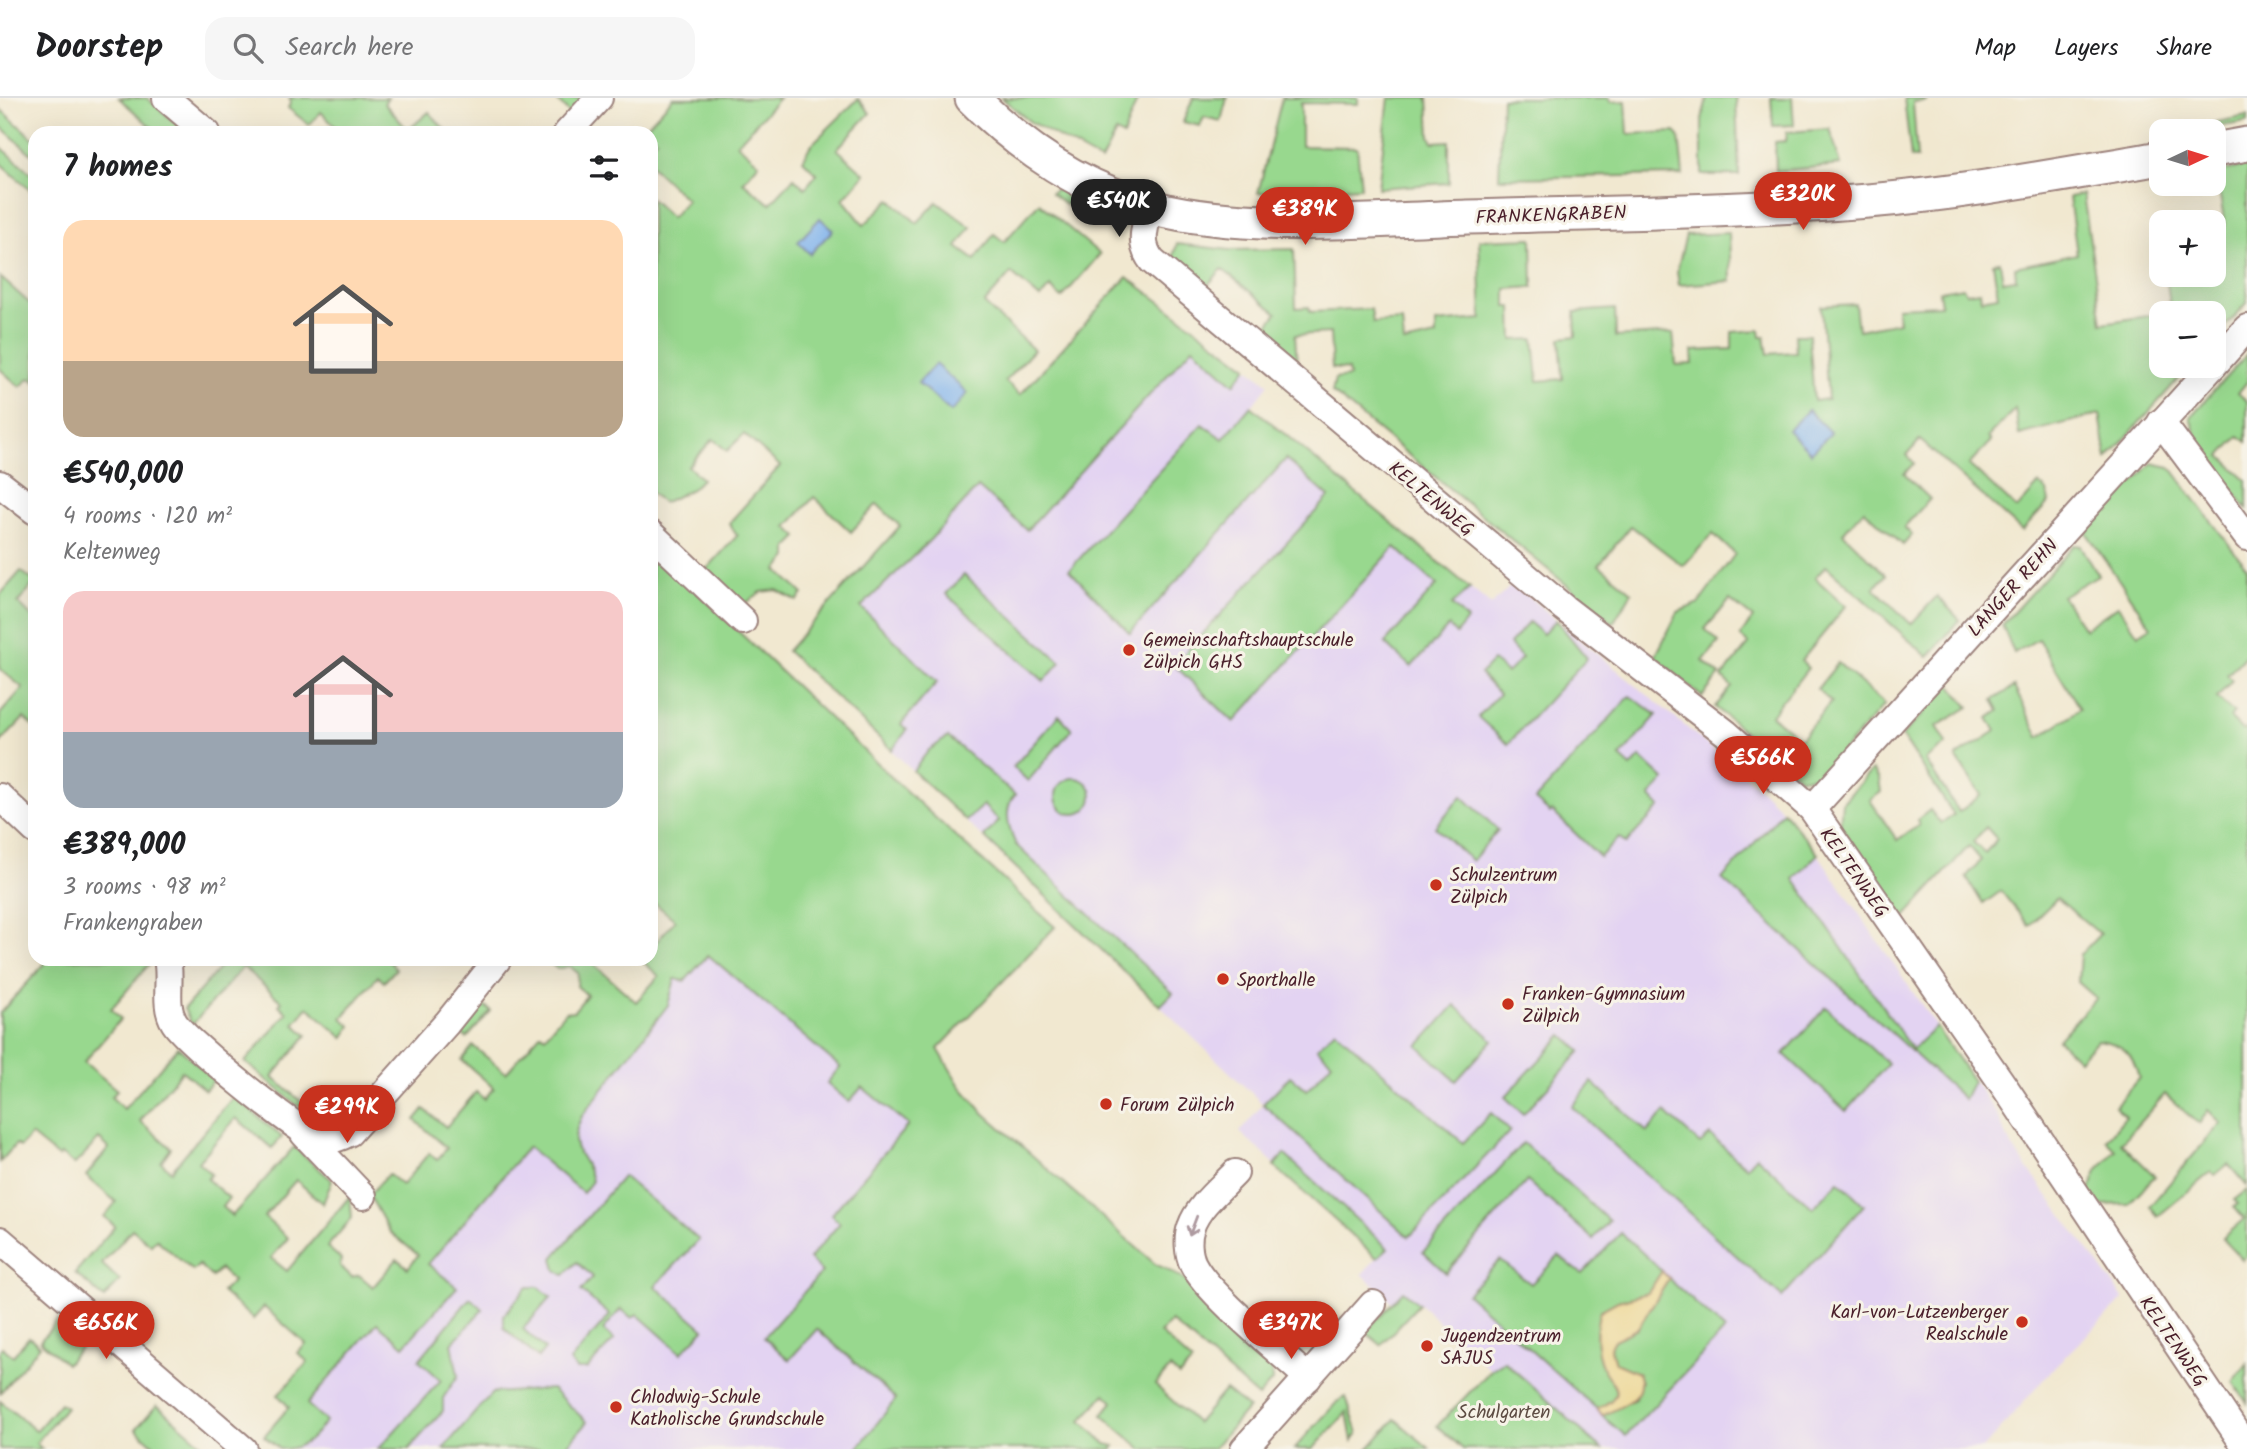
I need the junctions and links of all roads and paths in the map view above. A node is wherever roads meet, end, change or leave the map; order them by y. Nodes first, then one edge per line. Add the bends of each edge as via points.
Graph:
1 (166, 98) edge
2 (599, 98) edge
3 (972, 98) edge
4 (198, 126) edge
5 (573, 126) edge
6 (2247, 144) edge
7 (2226, 148) edge
8 (2149, 160) edge
9 (1150, 207) junction
10 (2247, 328) edge
11 (2226, 351) edge
12 (2201, 378) edge
13 (2161, 422) junction
14 (0, 484) edge
15 (28, 506) edge
16 (2247, 537) edge
17 (658, 541) edge
18 (743, 621) dead end
19 (0, 797) edge
20 (1812, 809) junction
21 (28, 823) edge
22 (167, 966) edge
23 (492, 966) edge
24 (298, 1127) junction
25 (1235, 1173) dead end
26 (363, 1196) dead end
27 (0, 1240) edge
28 (1374, 1304) dead end
29 (1308, 1378) junction
30 (243, 1449) edge
31 (1244, 1449) edge
32 (2247, 1449) edge

1 - 4 street
2 - 5 street
3 - 9 street, FRANKENGRABEN via 1046,160 1087,183
6 - 7 street
8 - 9 street, FRANKENGRABEN via 1911,197 1802,205 1282,220 1223,219
9 - 20 street, KELTENWEG via 1143,237 1144,250 1152,261 1554,599 1726,733
10 - 11 street, LANGER REHN
12 - 13 street, LANGER REHN
13 - 16 street
13 - 20 street, LANGER REHN
14 - 15 street
17 - 18 street
19 - 21 street
20 - 32 street, KELTENWEG
22 - 24 street via 169,1007 178,1028
23 - 24 street via 349,1133 324,1140
24 - 26 street
25 -> 29 street via 1194,1220 1190,1257 1217,1292
27 - 30 street
28 - 29 street
29 - 31 street

